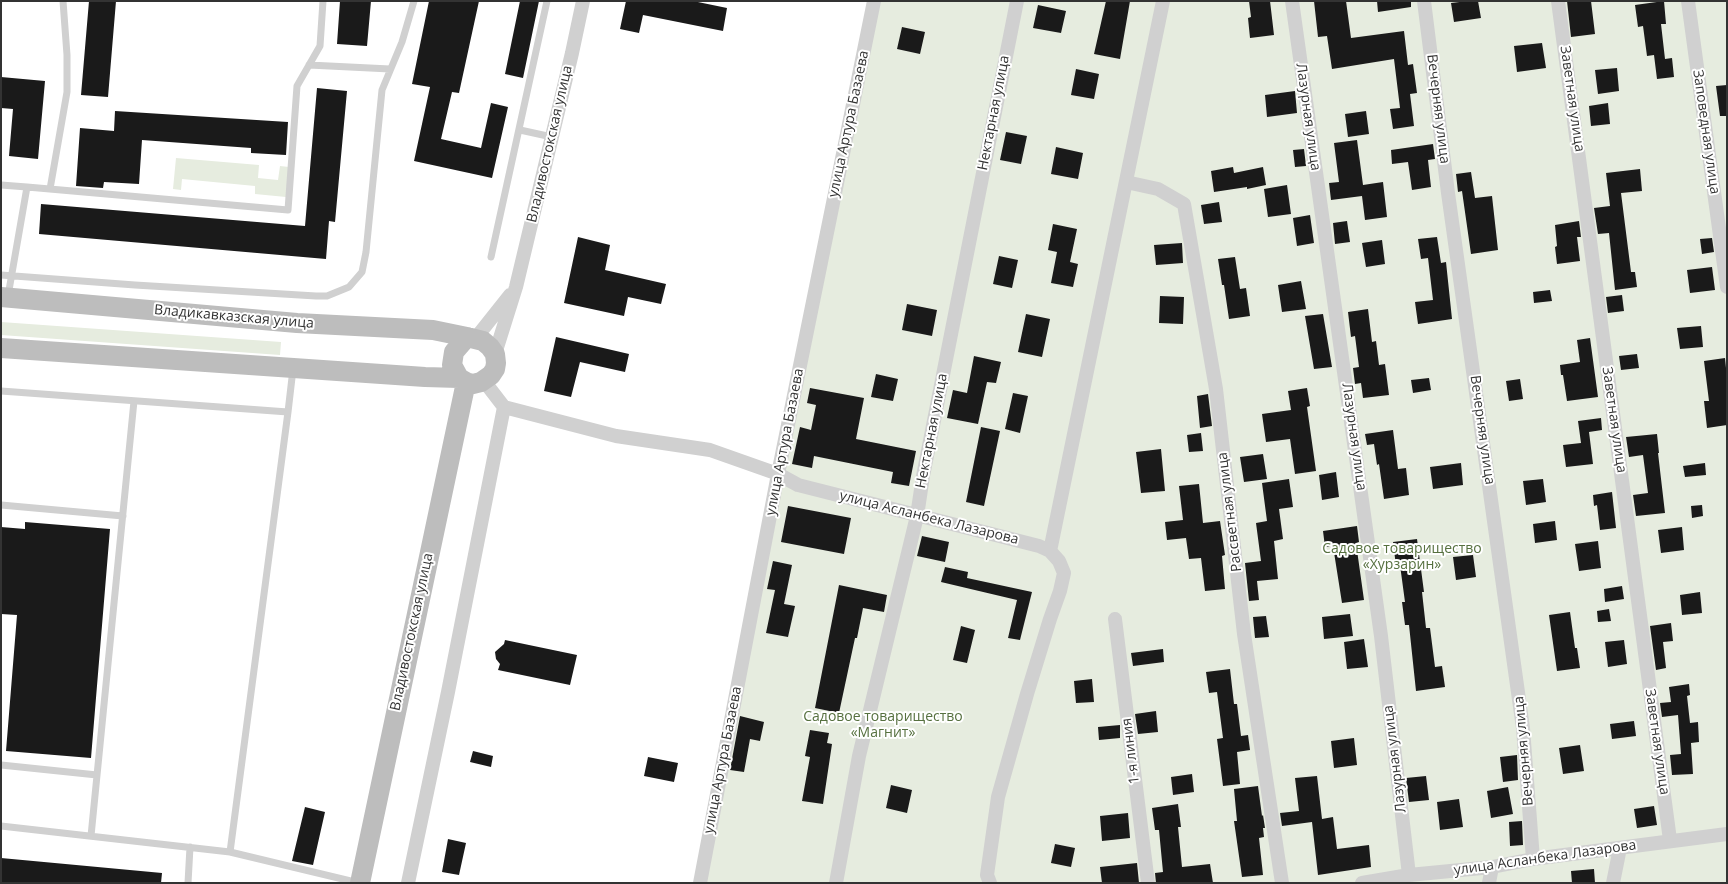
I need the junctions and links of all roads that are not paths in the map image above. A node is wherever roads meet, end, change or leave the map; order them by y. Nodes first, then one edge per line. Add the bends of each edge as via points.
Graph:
1 (63, 1) edge
2 (323, 1) edge
3 (414, 1) edge
4 (547, 1) edge
5 (583, 1) edge
6 (874, 1) edge
7 (1017, 1) edge
8 (1163, 1) edge
9 (1292, 1) edge
10 (1424, 1) edge
11 (1558, 1) edge
12 (1688, 1) edge
13 (309, 65) junction
14 (390, 69) junction
15 (520, 130) junction
16 (552, 138) junction
17 (1126, 182) junction
18 (1, 185) edge
19 (27, 187) junction
20 (50, 189) junction
21 (491, 257) dead end
22 (1, 275) edge
23 (11, 276) junction
24 (516, 287) junction
25 (1727, 287) edge
26 (4, 297) edge
27 (471, 338) junction
28 (1, 348) edge
29 (494, 354) junction
30 (293, 368) junction
31 (470, 380) junction
32 (1, 391) edge
33 (134, 401) junction
34 (504, 407) junction
35 (288, 412) junction
36 (778, 474) junction
37 (1, 505) edge
38 (122, 516) junction
39 (917, 516) junction
40 (1050, 551) junction
41 (1115, 619) dead end
42 (1, 765) edge
43 (97, 775) junction
44 (1, 826) edge
45 (1727, 834) edge
46 (91, 836) junction
47 (1670, 840) junction
48 (190, 848) junction
49 (1620, 848) junction
50 (230, 852) junction
51 (1533, 859) junction
52 (1492, 867) junction
53 (1409, 875) junction
54 (188, 883) edge
55 (360, 883) edge
56 (408, 883) edge
57 (700, 883) edge
58 (836, 883) edge
59 (990, 883) edge
60 (1148, 883) edge
61 (1282, 883) edge
62 (1362, 883) edge
63 (1489, 883) edge
64 (1613, 883) edge

1 - 20 lane via 67,92
2 - 13 lane via 320,46
3 - 14 lane via 402,42
4 - 15 lane
5 - 16 street, Владивостокская улица
6 - 36 street, улица Артура Базаева
7 - 39 street, Нектарная улица
8 - 17 street
9 - 53 street, Лазурная улица via 1381,636
10 - 51 street, Вечерняя улица via 1448,193 1524,728
11 - 47 street, Заветная улица
12 - 25 street, Заповедная улица
13 - 14 lane
13 - 20 lane via 297,86 288,210
14 - 23 lane via 382,90 366,252 362,272 349,287 327,296 316,296
15 - 16 lane
15 - 21 lane
16 - 24 street, Владивостокская улица
17 - 40 street
17 - 61 street, Рассветная улица via 1158,189 1184,204 1216,389 1244,634
18 - 19 lane
19 - 20 lane
19 - 23 lane
22 - 23 lane
23 - 26 lane
24 - 27 street, Владивостокская улица
24 - 29 street, Владивостокская улица
26 - 27 main road, Владикавказская улица via 298,323 433,330
27 - 29 main road via 483,341
27 - 31 main road, Владивостокская улица via 456,348 452,357 452,365
28 - 30 main road
29 - 31 main road, Владивостокская улица via 496,363 491,375
30 - 31 main road
30 - 35 lane
31 - 34 street
31 - 55 main road, Владивостокская улица
32 - 33 lane
33 - 35 lane
33 - 38 lane
34 - 36 street, улица Асланбека Лазарова via 616,436 710,450
34 - 56 street
35 - 50 lane
36 - 39 street, улица Асланбека Лазарова via 798,485
36 - 57 street, улица Артура Базаева
37 - 38 lane
38 - 43 lane
39 - 40 street, улица Асланбека Лазарова via 1039,546
39 - 58 street, Нектарная улица via 859,756
40 - 59 street via 1060,561 1064,573 998,797 987,875
41 - 60 street, 1-я линия
42 - 43 lane
43 - 46 lane
44 - 46 lane
45 - 47 street, улица Асланбека Лазарова
46 - 48 lane
47 - 49 street, улица Асланбека Лазарова
48 - 50 lane
48 - 54 lane
49 - 51 street, улица Асланбека Лазарова
49 - 64 street
50 - 55 lane
51 - 52 street, улица Асланбека Лазарова
52 - 53 street, улица Асланбека Лазарова
52 - 63 street
53 - 62 street, улица Асланбека Лазарова

